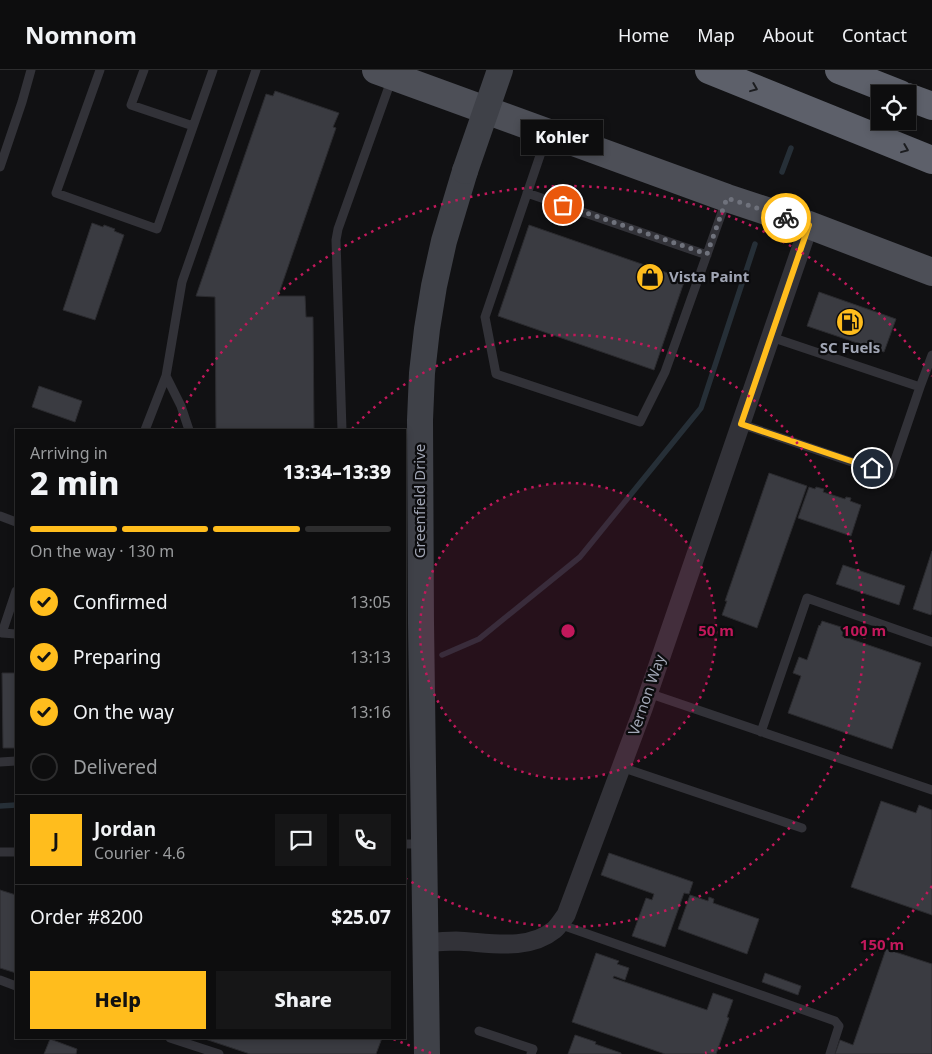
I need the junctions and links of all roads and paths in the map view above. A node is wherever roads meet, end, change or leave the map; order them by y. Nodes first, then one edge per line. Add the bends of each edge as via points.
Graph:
1 (32, 70) edge
2 (100, 70) edge
3 (144, 70) edge
4 (213, 70) edge
5 (256, 70) edge
6 (500, 70) edge
7 (709, 70) edge
8 (839, 70) edge
9 (385, 73) edge
10 (877, 85) edge
11 (916, 100) edge
12 (932, 106) edge
13 (193, 126) junction
14 (548, 132) junction
15 (932, 160) edge
16 (0, 167) edge
17 (527, 193) junction
18 (727, 198) junction
19 (809, 225) junction
20 (707, 254) junction
21 (932, 272) edge
22 (771, 337) junction
23 (932, 355) edge
24 (166, 376) junction
25 (920, 387) junction
26 (741, 424) junction
27 (145, 429) edge
28 (189, 429) edge
29 (342, 429) edge
30 (0, 516) edge
31 (15, 522) edge
32 (15, 594) edge
33 (15, 634) edge
34 (1, 637) edge
35 (932, 642) edge
36 (647, 693) junction
37 (761, 732) junction
38 (15, 761) edge
39 (0, 762) edge
40 (621, 767) junction
41 (932, 790) edge
42 (802, 828) dead end
43 (415, 844) edge
44 (0, 852) edge
45 (15, 852) edge
46 (559, 924) junction
47 (425, 943) junction
48 (0, 980) edge
49 (15, 986) edge
50 (479, 1031) dead end
51 (173, 1039) edge
52 (219, 1054) edge
53 (427, 1054) edge
54 (531, 1054) edge
55 (830, 1054) edge

1 - 16 lane
2 - 13 lane via 56,193 157,229
3 - 13 lane via 131,105
4 - 13 lane
5 - 24 lane via 182,282
6 - 43 main road, Greenfield Drive, bridge via 444,241 422,373
7 -> 15 highway
8 - 10 highway
9 - 14 main road
9 - 29 lane via 336,240
11 - 12 highway
14 - 17 lane
14 - 18 main road
17 - 20 lane
17 - 20 lane via 485,317 496,374 640,422 665,372
18 - 19 main road
18 - 20 lane
19 - 21 main road
19 - 22 street, Vernon Way
22 - 25 lane
22 - 26 street, Vernon Way
23 - 25 lane
24 - 27 lane
24 - 28 lane
25 - 26 lane via 890,475
26 - 36 street, Vernon Way
30 - 31 lane
32 - 34 lane
33 - 34 lane
35 - 37 lane via 807,598
36 - 37 lane
36 - 40 street, Vernon Way
37 - 41 lane
38 - 39 lane
40 - 42 lane
40 - 46 street, Vernon Way via 566,914
43 - 47 main road, Greenfield Drive
44 - 45 lane
46 - 47 street, Vernon Way via 530,941
46 - 55 lane via 835,1021 839,1026
47 - 53 main road
48 - 49 lane
50 - 54 lane via 533,1049
51 - 52 lane

